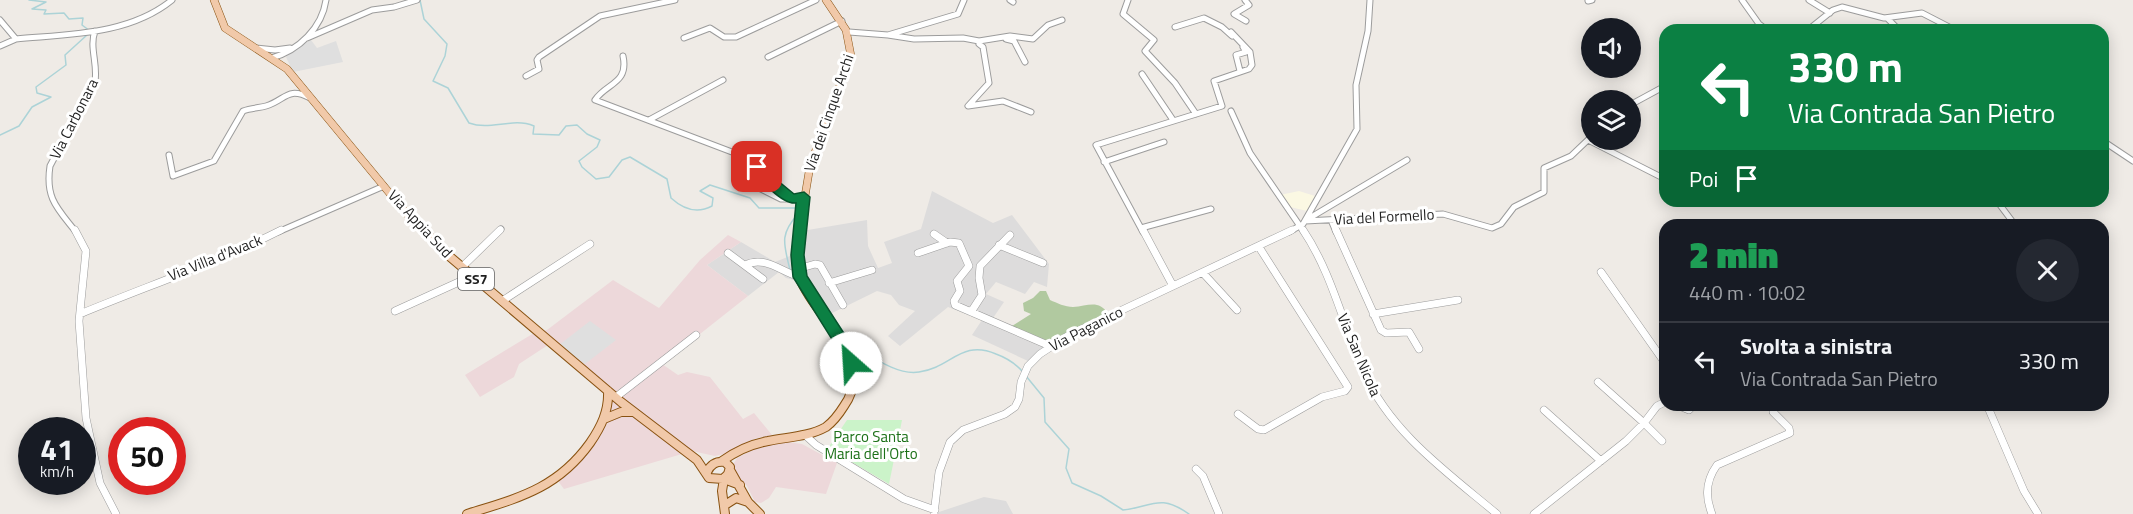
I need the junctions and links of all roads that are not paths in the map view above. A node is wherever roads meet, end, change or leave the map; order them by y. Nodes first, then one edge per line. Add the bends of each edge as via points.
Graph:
1 (172, 0) edge
2 (214, 0) edge
3 (326, 0) edge
4 (417, 0) edge
5 (675, 0) edge
6 (817, 0) edge
7 (826, 0) edge
8 (964, 0) edge
9 (1128, 0) edge
10 (1245, 0) edge
11 (1370, 0) edge
12 (1742, 0) edge
13 (1809, 0) edge
14 (832, 8) junction
15 (1830, 13) junction
16 (1887, 18) junction
17 (0, 20) edge
18 (1062, 20) dead end
19 (842, 21) junction
20 (1246, 21) dead end
21 (1759, 24) edge
22 (1816, 24) edge
23 (1893, 24) edge
24 (1943, 24) edge
25 (1175, 27) dead end
26 (94, 31) junction
27 (849, 32) junction
28 (1231, 32) dead end
29 (888, 35) junction
30 (307, 38) junction
31 (684, 38) dead end
32 (958, 38) junction
33 (16, 39) junction
34 (979, 44) junction
35 (0, 46) edge
36 (256, 48) junction
37 (291, 48) junction
38 (624, 56) dead end
39 (768, 57) dead end
40 (272, 58) junction
41 (1025, 62) dead end
42 (285, 68) junction
43 (1240, 71) junction
44 (1142, 74) dead end
45 (526, 76) dead end
46 (723, 80) dead end
47 (1659, 89) edge
48 (1641, 99) edge
49 (313, 100) junction
50 (1031, 111) dead end
51 (1230, 111) dead end
52 (1196, 114) junction
53 (649, 120) junction
54 (1173, 120) junction
55 (1164, 142) dead end
56 (2109, 145) edge
57 (1581, 147) edge
58 (1611, 150) edge
59 (169, 154) dead end
60 (1407, 160) dead end
61 (2133, 161) edge
62 (1104, 162) junction
63 (1659, 177) edge
64 (753, 185) dead end
65 (384, 186) junction
66 (804, 197) junction
67 (792, 199) junction
68 (1212, 209) dead end
69 (1331, 220) junction
70 (1305, 221) junction
71 (1141, 228) junction
72 (1299, 228) junction
73 (501, 229) dead end
74 (934, 234) dead end
75 (1010, 235) dead end
76 (947, 243) junction
77 (590, 244) dead end
78 (999, 245) junction
79 (1259, 247) junction
80 (728, 253) dead end
81 (918, 253) dead end
82 (767, 263) junction
83 (1043, 263) dead end
84 (745, 266) junction
85 (462, 267) junction
86 (872, 270) dead end
87 (753, 272) junction
88 (1601, 272) dead end
89 (799, 273) junction
90 (1203, 273) junction
91 (472, 276) junction
92 (763, 279) dead end
93 (830, 283) junction
94 (1173, 286) junction
95 (1458, 300) dead end
96 (502, 301) junction
97 (843, 305) dead end
98 (1237, 310) dead end
99 (395, 311) dead end
100 (971, 312) junction
101 (80, 314) junction
102 (1373, 314) junction
103 (696, 335) dead end
104 (1050, 346) junction
105 (1419, 349) dead end
106 (1659, 354) edge
107 (1599, 382) dead end
108 (608, 391) junction
109 (619, 399) junction
110 (1659, 405) edge
111 (1544, 410) dead end
112 (1773, 411) edge
113 (1990, 411) edge
114 (634, 412) junction
115 (1238, 414) dead end
116 (604, 419) junction
117 (1644, 423) junction
118 (805, 435) junction
119 (1662, 441) dead end
120 (697, 460) junction
121 (1601, 461) junction
122 (724, 465) junction
123 (1196, 469) dead end
124 (710, 476) junction
125 (724, 479) junction
126 (740, 485) junction
127 (748, 502) junction
128 (724, 505) edge
129 (935, 512) edge
130 (116, 514) edge
131 (467, 514) edge
132 (760, 514) edge
133 (1219, 514) edge
134 (1497, 514) edge
135 (1534, 514) edge
136 (1712, 514) edge
137 (2038, 514) edge

1 - 26 street via 150,15
2 - 36 main road, Via Appia Sud / SS7 via 226,29
3 - 30 street via 323,18
4 - 30 street via 372,9
5 - 45 street via 596,18 539,57 539,69
6 - 14 street
6 - 31 street via 736,37 726,38 709,28
7 - 14 main road, Via dei Cinque Archi
8 - 29 street via 957,14
9 - 52 street via 1124,14 1154,40 1145,51 1175,83
10 - 20 street via 1250,5 1234,14
11 - 70 street, Via Paganico via 1368,33 1356,85 1357,129
12 - 21 street
13 - 15 street
14 - 19 main road, Via dei Cinque Archi
15 - 16 street via 1843,7
15 - 22 street
16 - 23 street
16 - 24 street via 1924,14
17 - 33 street
18 - 32 street via 1048,25 1034,39
19 - 27 main road, Via dei Cinque Archi
19 - 39 street
25 - 43 street via 1202,17 1223,28 1246,50 1236,55
26 - 33 street
26 - 101 street, Via Carbonara via 98,68 95,81 48,173 57,211 73,227 85,250
27 - 29 street
27 - 66 main road, Via dei Cinque Archi via 850,60 810,166
28 - 43 street via 1251,54 1251,67
29 - 32 street
30 - 37 street
32 - 34 street
33 - 35 street
34 - 41 street via 1013,40
34 - 50 street via 983,47 989,83 968,106 1003,101
36 - 37 street
36 - 40 main road, Via Appia Sud / SS7
37 - 40 street
37 - 42 street
38 - 53 street via 620,81 595,99
40 - 42 main road, Via Appia Sud / SS7
42 - 49 main road, Via Appia Sud / SS7
43 - 52 street via 1214,82 1222,106
44 - 54 street
46 - 53 street
47 - 48 street
49 - 59 street via 292,92 271,105 244,110 213,162 179,176 172,176
49 - 65 main road, Via Appia Sud / SS7
51 - 72 street via 1247,148
52 - 54 street
53 - 67 street via 753,160 761,174
54 - 62 street via 1098,142 1096,147
55 - 62 street
56 - 61 street
57 - 69 street, Via del Formello via 1571,156 1545,167 1544,192 1512,208 1495,227 1441,213
58 - 63 street
60 - 70 street, Via Paganico
62 - 71 street
64 - 67 street via 781,199
65 - 85 main road, Via Appia Sud / SS7
65 - 101 street, Via Villa d'Avack via 241,250
66 - 67 street
66 - 89 main road, Via dei Cinque Archi via 798,236
68 - 71 street
69 - 70 street, Via del Formello
69 - 102 street
70 - 72 street, Via Paganico
71 - 94 street
72 - 79 street, Via Paganico
72 - 134 street, Via San Nicola via 1321,258 1366,376 1381,404 1433,460
73 - 85 street
74 - 76 street
75 - 78 street
76 - 81 street
76 - 100 street via 959,243 968,260 969,268 957,281 960,291 954,302
77 - 96 street
78 - 83 street
78 - 100 street via 980,266 982,295
79 - 90 street, Via Paganico
79 - 115 street via 1348,388 1320,398 1264,430
80 - 84 street
82 - 84 street via 755,260
82 - 87 street
82 - 89 street via 789,274
84 - 87 street
85 - 91 main road, Via Appia Sud / SS7
86 - 93 street
87 - 92 street
88 - 106 street
89 - 93 street via 819,265
89 - 118 main road via 843,345 853,376 839,414 825,427
90 - 94 street, Via Paganico
90 - 98 street
91 - 96 main road, Via Appia Sud / SS7
91 - 99 street
93 - 97 street
94 - 104 street, Via Paganico
95 - 102 street
96 - 108 main road, Via Appia Sud / SS7
100 - 104 street
101 - 130 street, Via Carbonara via 87,420 100,483
102 - 105 street via 1383,332 1408,331
103 - 109 street
104 - 129 street, Via Paganico via 1028,365 1015,407 951,440 940,469
107 - 117 street
108 - 109 main road, Via Appia Sud / SS7
108 - 116 main road
109 - 114 main road, Via Appia Sud / SS7
109 - 116 main road
110 - 117 street
111 - 121 street
112 - 136 street via 1790,433 1713,467 1708,502
113 - 137 street
114 - 116 main road via 618,412
114 - 120 main road, Via Appia Sud / SS7
116 - 131 main road via 576,463 559,479 536,491
117 - 119 street
117 - 121 street
118 - 122 main road via 743,448
118 - 129 street via 897,495
120 - 122 main road, SS7
120 - 124 main road, Via Appia Sud / SS7
121 - 135 street
122 - 124 main road
122 - 125 main road
122 - 126 main road
123 - 133 street via 1203,476
124 - 125 main road
124 - 128 main road, Via Appia Sud / SS7
125 - 126 main road
125 - 128 main road
126 - 127 main road
127 - 128 main road via 735,498
127 - 132 main road

